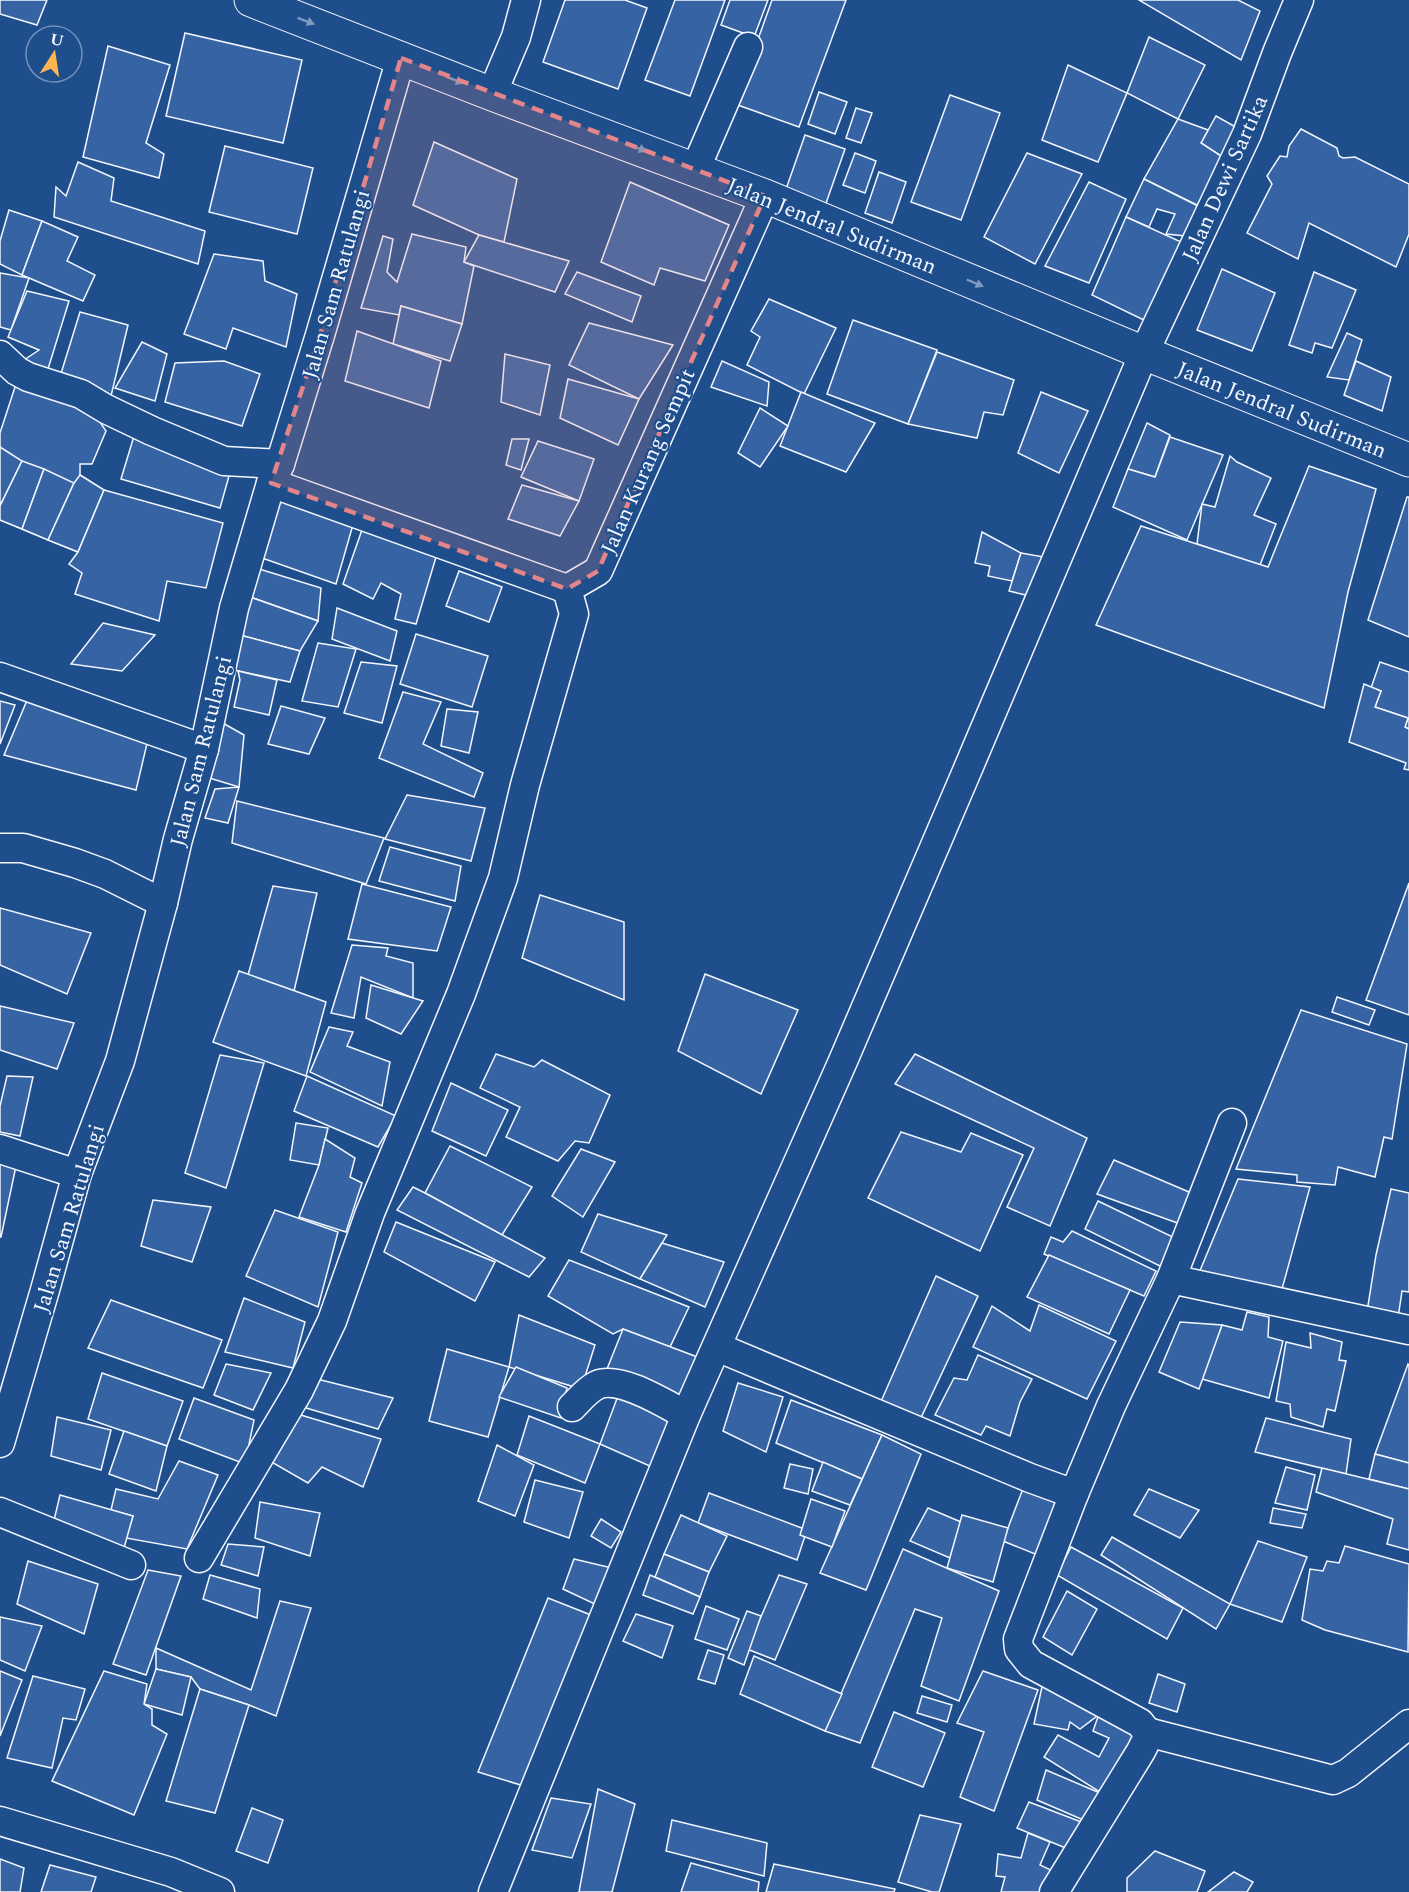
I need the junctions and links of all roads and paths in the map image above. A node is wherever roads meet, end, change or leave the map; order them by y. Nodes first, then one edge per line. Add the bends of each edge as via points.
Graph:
1 (251, 0) edge
2 (526, 0) edge
3 (1299, 0) edge
4 (748, 47) dead end
5 (401, 58) junction
6 (492, 94) junction
7 (695, 170) junction
8 (765, 196) junction
9 (1143, 353) junction
10 (0, 355) edge
11 (1409, 460) edge
12 (276, 474) junction
13 (567, 589) junction
14 (0, 677) edge
15 (204, 749) junction
16 (0, 848) edge
17 (163, 903) junction
18 (1232, 1123) dead end
19 (0, 1149) edge
20 (77, 1174) junction
21 (1171, 1279) junction
22 (1409, 1330) edge
23 (717, 1347) junction
24 (572, 1407) dead end
25 (686, 1415) junction
26 (0, 1443) edge
27 (1074, 1494) junction
28 (0, 1512) edge
29 (199, 1558) dead end
30 (131, 1565) dead end
31 (1409, 1724) edge
32 (1147, 1732) junction
33 (0, 1821) edge
34 (220, 1892) edge
35 (494, 1892) edge
36 (1054, 1892) edge

1 -> 5 street, Jalan Jendral Sudirman
2 - 6 street via 516,37
3 - 9 street, Jalan Dewi Sartika via 1247,134
4 - 7 street
5 -> 6 street, Jalan Jendral Sudirman
5 - 12 street, Jalan Sam Ratulangi
6 -> 7 street, Jalan Jendral Sudirman
7 - 8 street, Jalan Jendral Sudirman
8 -> 9 street, Jalan Jendral Sudirman
8 - 13 street, Jalan Kurang Sempit via 598,571
9 - 11 street, Jalan Jendral Sudirman
9 - 23 street, Jalan Dewi Sartika
10 - 12 street via 28,377 81,394 152,431 224,461
12 - 13 street
12 - 15 street, Jalan Sam Ratulangi via 234,608
13 - 29 street via 574,614 503,878 461,994 370,1214 332,1321 299,1390
14 - 15 street
15 - 17 street, Jalan Sam Ratulangi
16 - 17 street via 23,848 75,863
17 - 20 street, Jalan Sam Ratulangi via 120,1061
18 - 21 street
19 - 20 street
20 - 26 street, Jalan Sam Ratulangi
21 - 22 street
21 - 27 street
23 - 25 street, Jalan Dewi Sartika
23 - 27 street
24 - 25 street via 587,1391 610,1382
25 - 35 street, Jalan Dewi Sartika
27 - 32 street via 1018,1639 1018,1649 1031,1664 1140,1723
28 - 30 street
31 - 32 street via 1348,1773 1333,1780
32 - 36 street via 1141,1751
33 - 34 street via 171,1872

